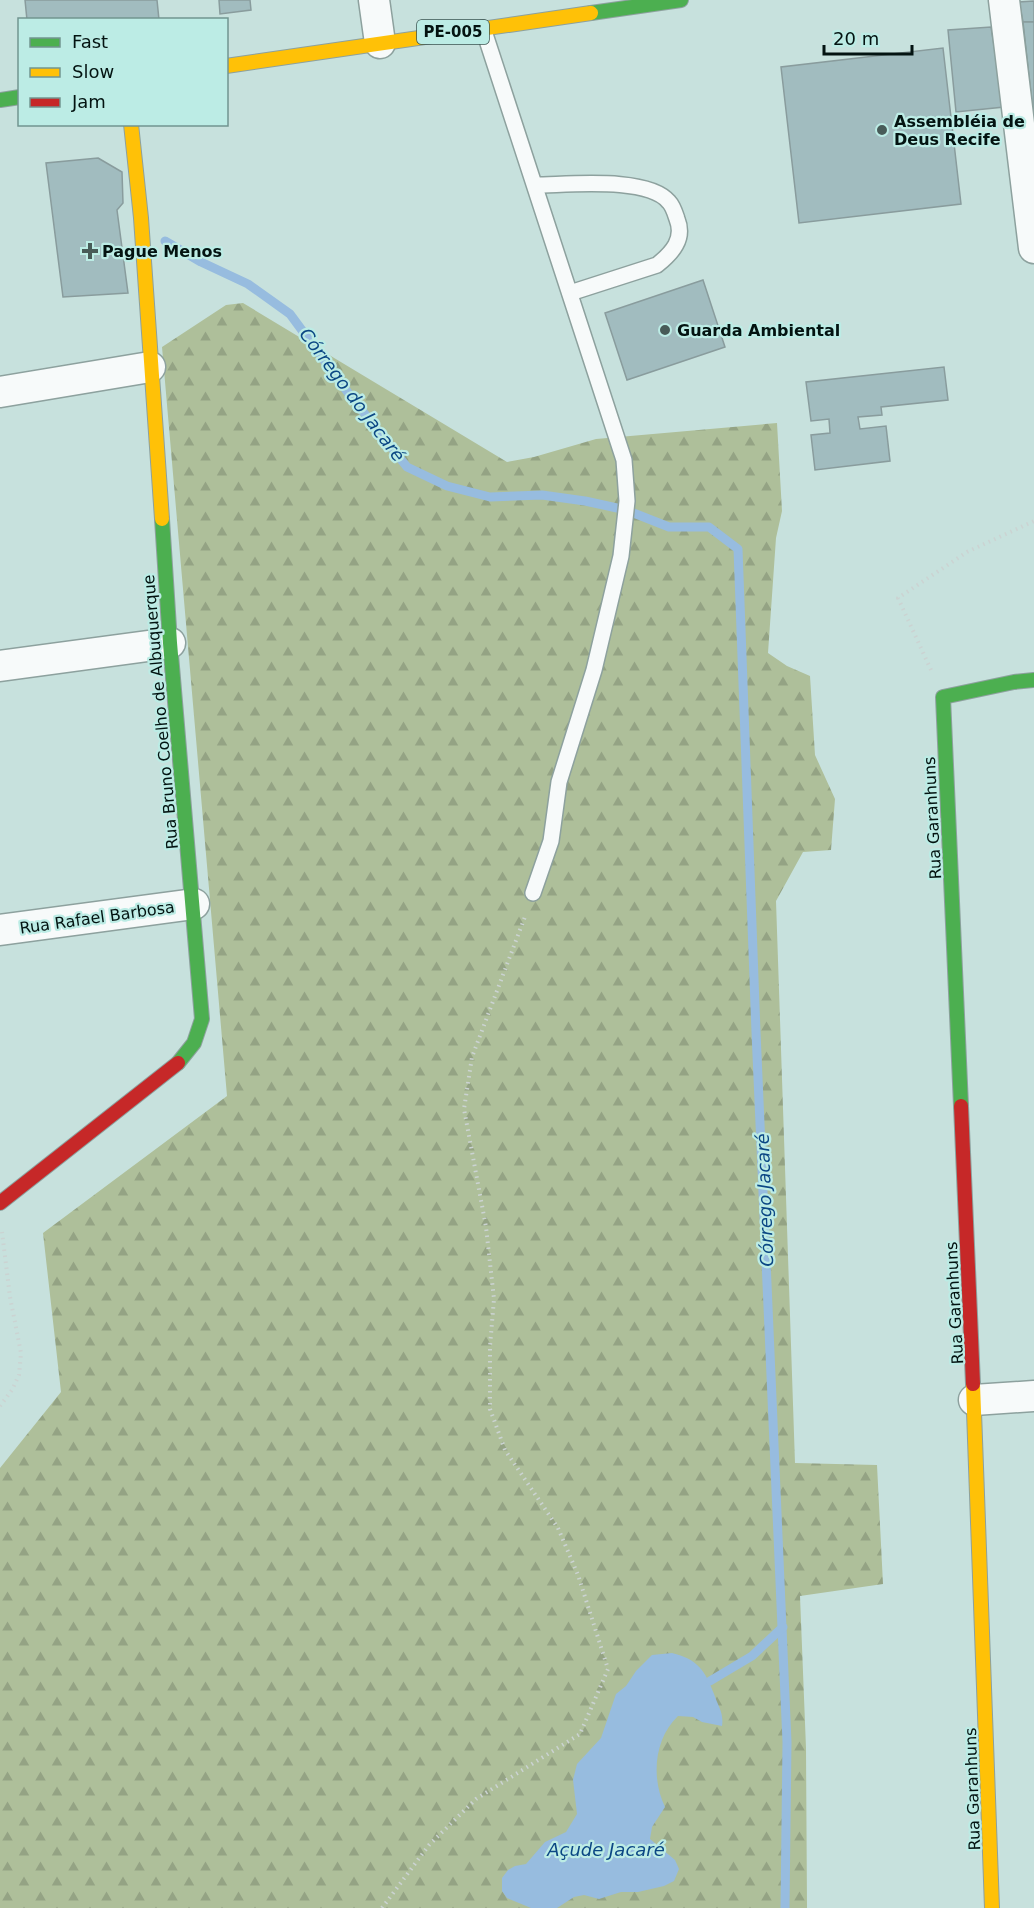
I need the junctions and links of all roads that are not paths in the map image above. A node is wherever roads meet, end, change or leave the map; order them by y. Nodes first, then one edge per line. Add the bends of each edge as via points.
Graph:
1 (374, 0) edge
2 (681, 0) edge
3 (1004, 0) edge
4 (483, 28) junction
5 (380, 43) junction
6 (228, 66) edge
7 (18, 97) edge
8 (0, 100) edge
9 (131, 126) edge
10 (534, 185) junction
11 (1034, 248) edge
12 (570, 293) junction
13 (150, 367) junction
14 (0, 392) edge
15 (170, 643) junction
16 (0, 666) edge
17 (1034, 680) edge
18 (533, 893) road end
19 (194, 904) junction
20 (0, 930) edge
21 (0, 1203) edge
22 (1034, 1396) edge
23 (974, 1400) junction
24 (993, 1908) edge

1 - 5 street
2 - 4 street, PE-005
3 - 11 street
4 - 5 street, PE-005
4 - 10 lane
5 - 6 street, PE-005
7 - 8 street
9 - 13 street, Rua Bruno Coelho de Albuquerque
10 - 12 lane
10 - 12 lane via 624,184 654,191 670,203 680,225 680,239 657,265
12 - 18 lane via 624,460 627,501 621,556 594,670 560,782 550,841
13 - 14 street
13 - 15 street, Rua Bruno Coelho de Albuquerque
15 - 16 street
15 - 19 street, Rua Bruno Coelho de Albuquerque
17 - 23 street, Rua Garanhuns via 943,697
19 - 20 street, Rua Rafael Barbosa
19 - 21 street, Rua Bruno Coelho de Albuquerque via 202,1019 200,1035 190,1051
22 - 23 street
23 - 24 street, Rua Garanhuns

